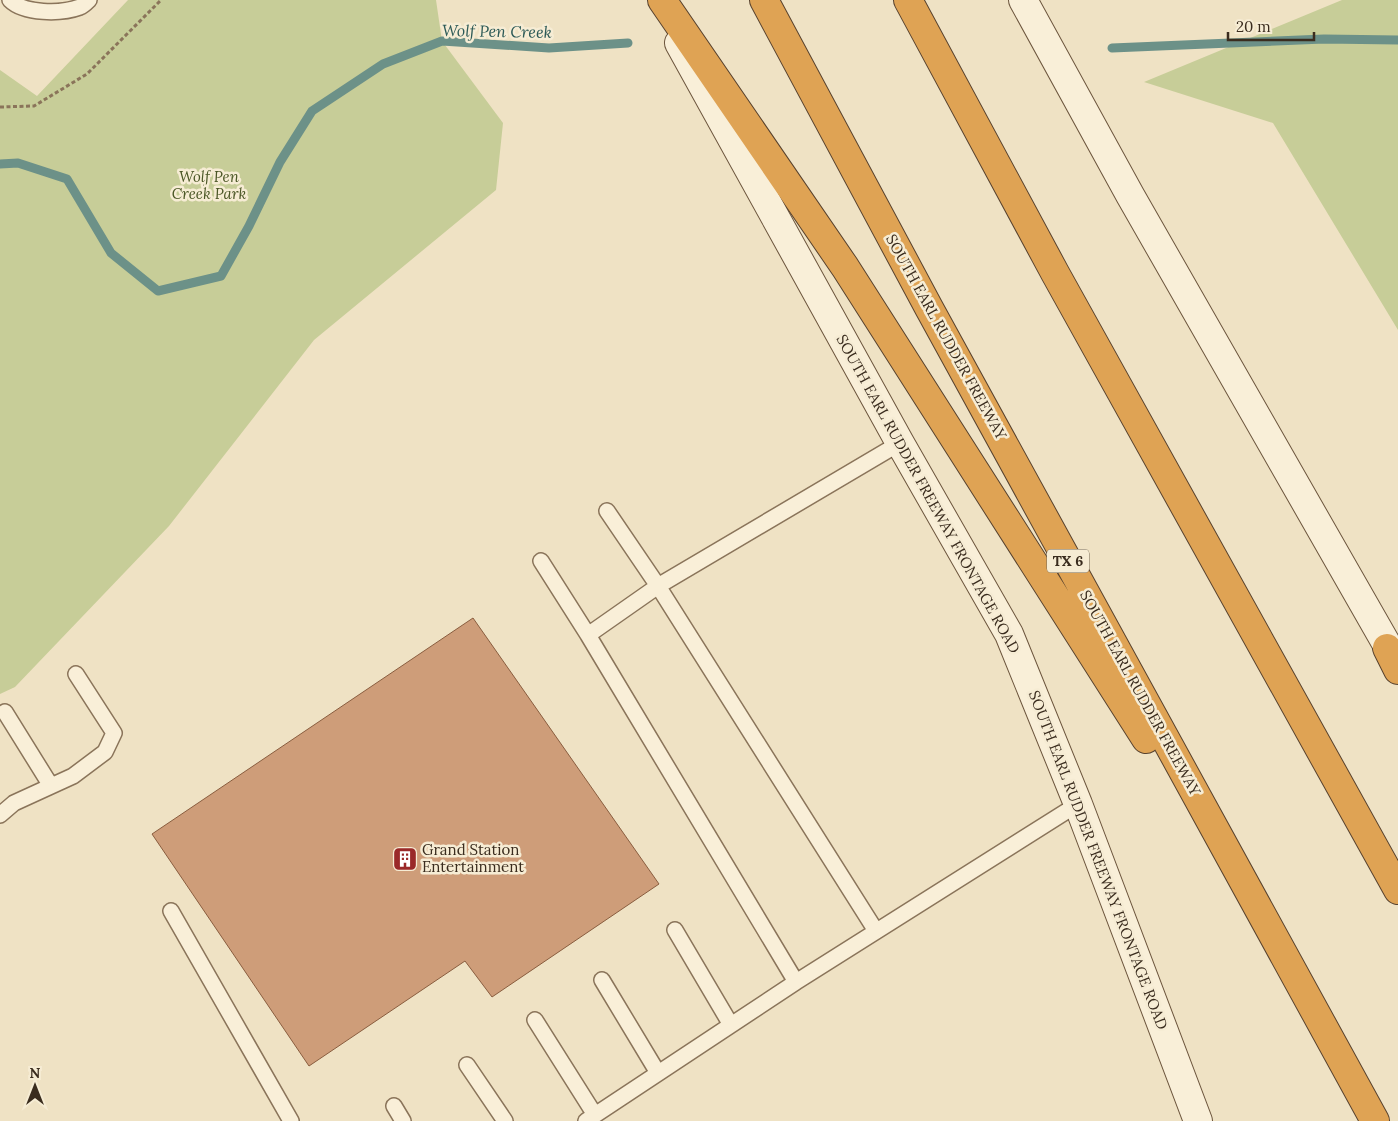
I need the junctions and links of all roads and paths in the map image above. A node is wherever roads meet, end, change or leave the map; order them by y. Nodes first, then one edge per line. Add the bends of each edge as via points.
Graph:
1 (10, 0) edge
2 (90, 0) edge
3 (161, 0) edge
4 (656, 0) edge
5 (662, 0) edge
6 (764, 0) edge
7 (908, 0) edge
8 (1023, 0) edge
9 (0, 107) edge
10 (900, 443) junction
11 (607, 511) dead end
12 (542, 561) dead end
13 (658, 586) junction
14 (588, 635) junction
15 (1395, 661) edge
16 (76, 674) dead end
17 (5, 712) dead end
18 (51, 786) junction
19 (1078, 804) junction
20 (0, 815) edge
21 (1398, 890) edge
22 (171, 911) dead end
23 (674, 930) dead end
24 (876, 931) junction
25 (1278, 945) junction
26 (602, 980) dead end
27 (796, 982) junction
28 (535, 1020) dead end
29 (731, 1025) junction
30 (467, 1065) dead end
31 (658, 1073) junction
32 (394, 1106) dead end
33 (590, 1118) edge
34 (291, 1121) edge
35 (403, 1121) edge
36 (505, 1121) edge
37 (1198, 1121) edge
38 (1375, 1121) edge

1 - 2 lane via 16,6 44,12 81,7
3 - 9 path via 87,74 34,106
4 - 10 main road, SOUTH EARL RUDDER FREEWAY FRONTAGE ROAD
5 - 25 highway via 845,267
6 - 25 highway, SOUTH EARL RUDDER FREEWAY / TX 6
7 - 21 highway via 1055,274
8 - 15 main road
10 - 13 lane
10 - 19 main road, SOUTH EARL RUDDER FREEWAY FRONTAGE ROAD via 1009,634
11 - 13 lane
12 - 14 lane
13 - 14 lane
13 - 24 lane
14 - 27 lane
16 - 18 lane via 114,733 105,752 73,776
17 - 18 lane
18 - 20 lane via 14,803
19 - 24 lane
19 - 37 main road, SOUTH EARL RUDDER FREEWAY FRONTAGE ROAD
22 - 34 lane
23 - 29 lane
24 - 27 lane
25 - 38 highway, SOUTH EARL RUDDER FREEWAY / TX 6
26 - 31 lane
27 - 29 lane
28 - 33 lane
29 - 31 lane
30 - 36 lane
31 - 33 lane
32 - 35 lane

